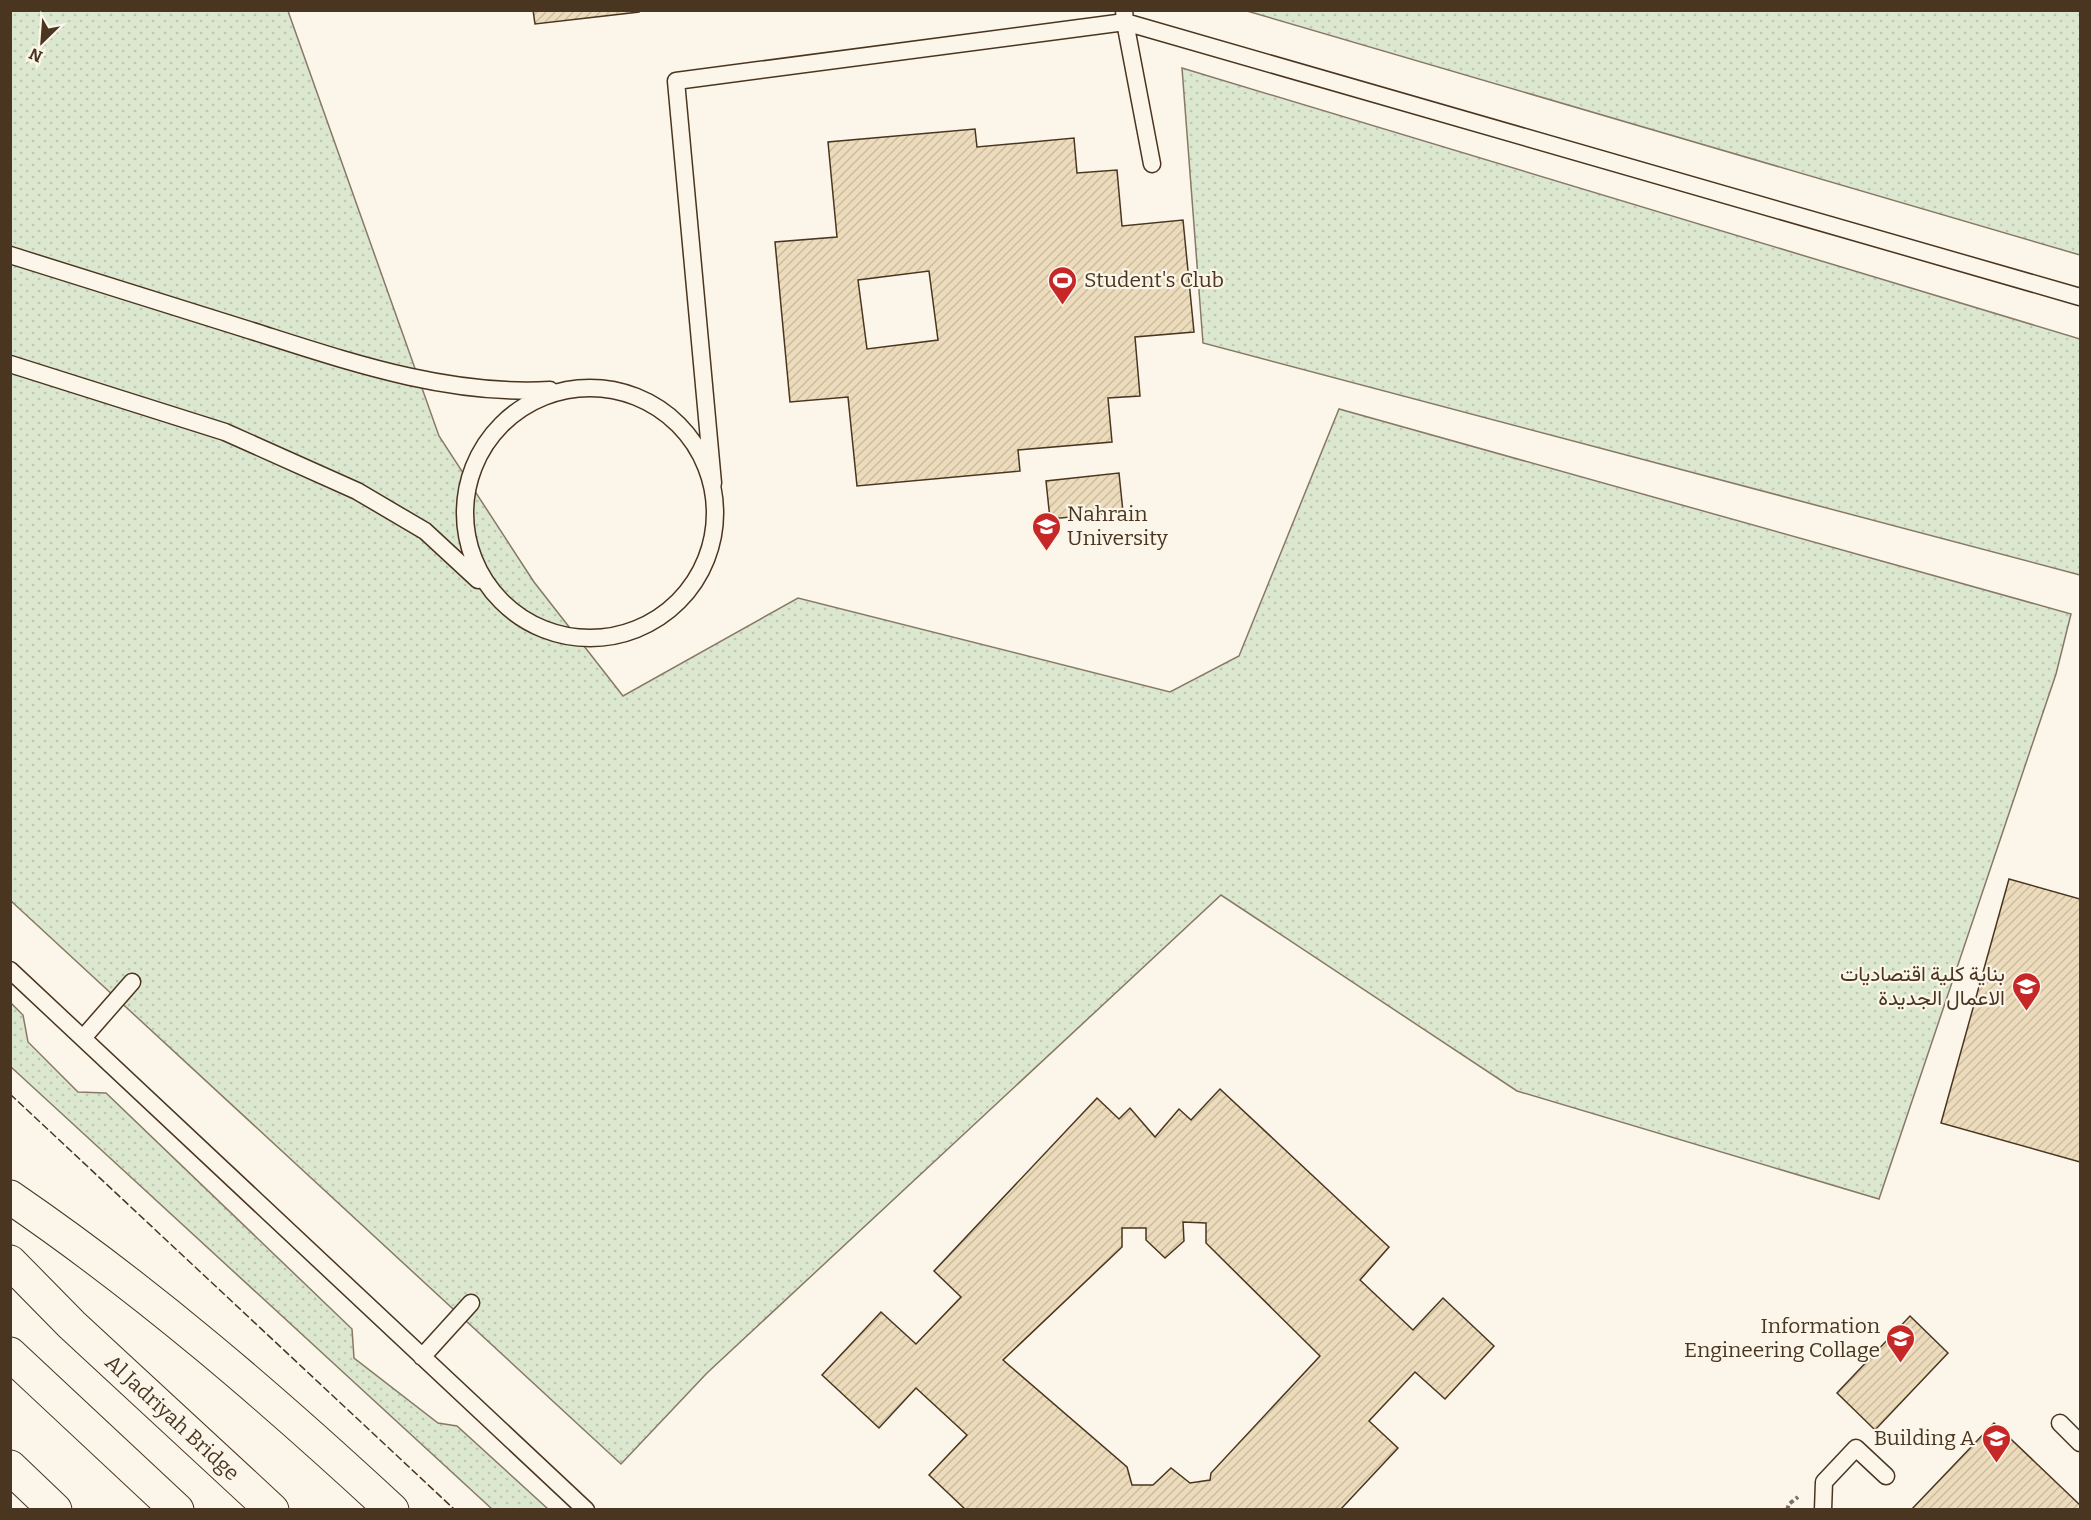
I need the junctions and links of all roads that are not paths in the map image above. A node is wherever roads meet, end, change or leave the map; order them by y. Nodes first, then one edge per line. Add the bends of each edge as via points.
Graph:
1 (1125, 16) edge
2 (1152, 164) dead end
3 (10, 255) edge
4 (2080, 297) edge
5 (10, 364) edge
6 (593, 387) junction
7 (713, 483) junction
8 (494, 595) junction
9 (10, 970) edge
10 (132, 982) dead end
11 (83, 1038) junction
12 (10, 1197) edge
13 (10, 1262) edge
14 (471, 1303) dead end
15 (422, 1357) junction
16 (19, 1362) edge
17 (2060, 1423) dead end
18 (2080, 1443) edge
19 (10, 1467) edge
20 (1886, 1476) dead end
21 (55, 1509) edge
22 (177, 1509) edge
23 (272, 1509) edge
24 (392, 1509) edge
25 (586, 1509) edge
26 (1823, 1509) edge

1 - 2 lane
1 - 4 lane
1 - 7 lane via 676,81
3 - 6 lane via 365,367 455,386 520,392
5 - 8 lane via 225,432 357,491 425,531
6 - 7 lane via 634,395 669,415 696,446
6 - 8 lane via 553,393 516,410 487,439 468,477 463,518 472,559
7 - 8 lane via 715,525 705,565 681,600 648,625 608,638 566,637 526,622
9 - 11 lane
10 - 11 lane
11 - 15 lane
12 - 24 main road via 111,1268
13 - 23 main road, Al Jadriyah Bridge via 72,1325
14 - 15 lane
15 - 25 lane
16 - 22 main road
17 - 18 lane
19 - 21 main road
20 - 26 lane via 1856,1448 1824,1482

